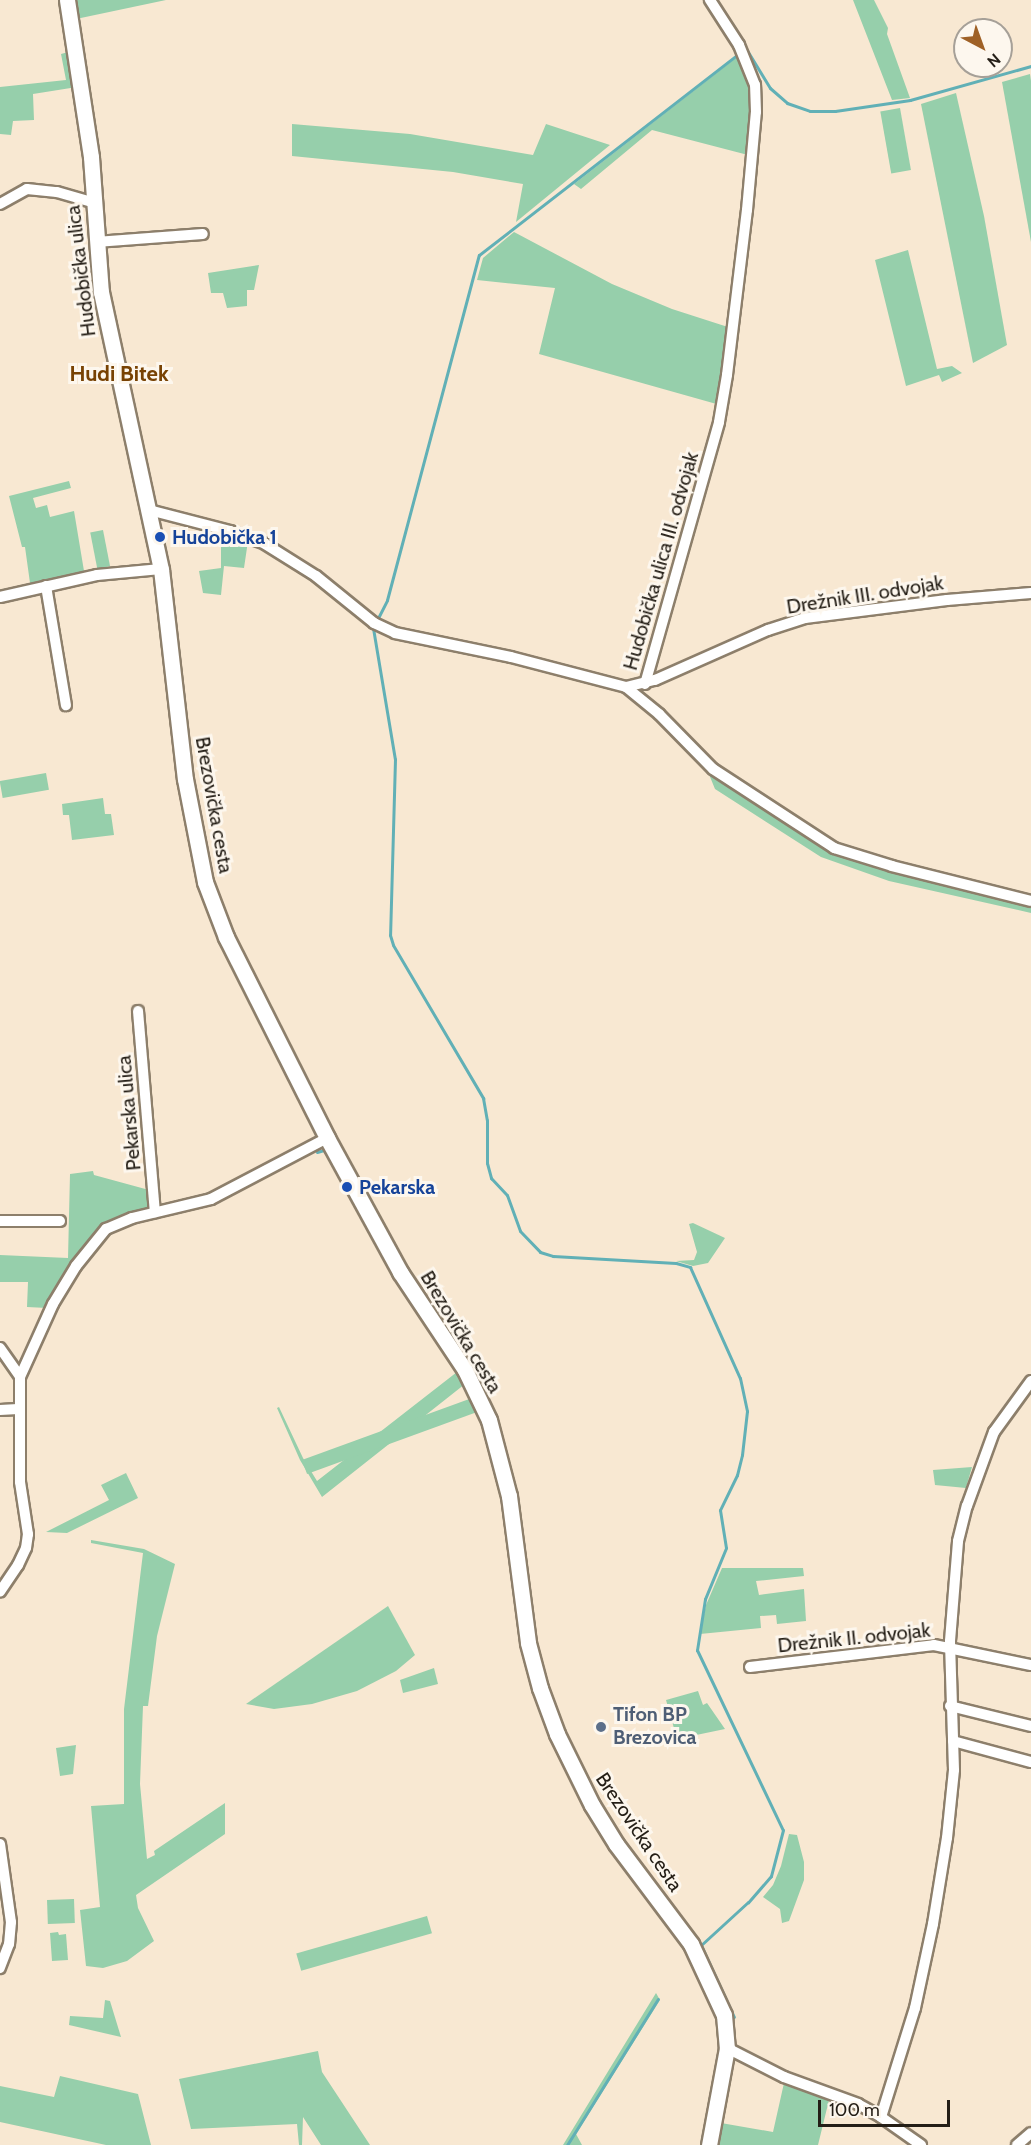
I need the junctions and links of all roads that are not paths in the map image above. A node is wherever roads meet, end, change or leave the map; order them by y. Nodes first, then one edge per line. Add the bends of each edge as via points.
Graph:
1 (67, 0) edge
2 (710, 0) edge
3 (93, 202) junction
4 (0, 204) edge
5 (203, 234) dead end
6 (96, 242) junction
7 (149, 510) junction
8 (161, 569) junction
9 (46, 586) junction
10 (1031, 593) edge
11 (0, 597) edge
12 (645, 684) junction
13 (626, 687) junction
14 (66, 705) dead end
15 (1031, 901) edge
16 (138, 1011) dead end
17 (327, 1138) junction
18 (155, 1212) junction
19 (0, 1221) edge
20 (60, 1221) dead end
21 (0, 1348) edge
22 (20, 1377) junction
23 (1031, 1381) edge
24 (18, 1409) junction
25 (0, 1410) edge
26 (0, 1592) edge
27 (951, 1648) junction
28 (1031, 1665) edge
29 (750, 1667) dead end
30 (950, 1706) junction
31 (1031, 1726) edge
32 (953, 1741) junction
33 (1031, 1762) edge
34 (0, 1844) edge
35 (5, 1914) edge
36 (1, 1966) edge
37 (727, 2048) junction
38 (881, 2117) junction
39 (1031, 2133) edge
40 (709, 2145) edge
41 (921, 2145) edge
42 (1017, 2145) edge

1 - 3 main road, Hudobička ulica via 86,111
2 - 12 street, Hudobička ulica III. odvojak via 739,45 755,85 747,210 719,422
3 - 4 street via 27,189
3 - 6 main road, Hudobička ulica
5 - 6 street
6 - 7 main road, Hudobička ulica via 105,320
7 - 8 main road, Hudobička ulica
7 - 13 street, Hudobička ulica III. odvojak via 265,544 316,576 374,623 395,633 511,657
8 - 9 street via 97,575
8 - 17 main road, Brezovička cesta via 185,779 205,882 226,937
9 - 11 street
9 - 14 street
10 - 12 street, Drežnik III. odvojak via 805,618 768,630
12 - 13 street, Hudobička ulica III. odvojak
13 - 15 street via 713,769 834,848
16 - 18 street, Pekarska ulica
17 - 18 street via 211,1198
17 - 37 main road, Brezovička cesta via 400,1272 478,1394 503,1469 528,1643 548,1711 570,1764 616,1844 699,1958 724,2015
18 - 22 street via 113,1225 98,1236 53,1304
19 - 20 street
21 - 22 street
22 - 24 street
23 - 27 street via 994,1432 964,1515 954,1573
24 - 25 street
24 - 26 street via 20,1482 28,1542
27 - 28 street, Drežnik II. odvojak
27 - 29 street, Drežnik II. odvojak via 934,1645
27 - 30 street
30 - 31 street
30 - 32 street
32 - 33 street
32 - 38 street via 951,1801 933,1924 907,2039
34 - 35 street
35 - 36 street via 9,1944
37 - 38 street via 776,2074 858,2104
37 - 40 main road, Brezovička cesta
38 - 41 street
39 - 42 street

